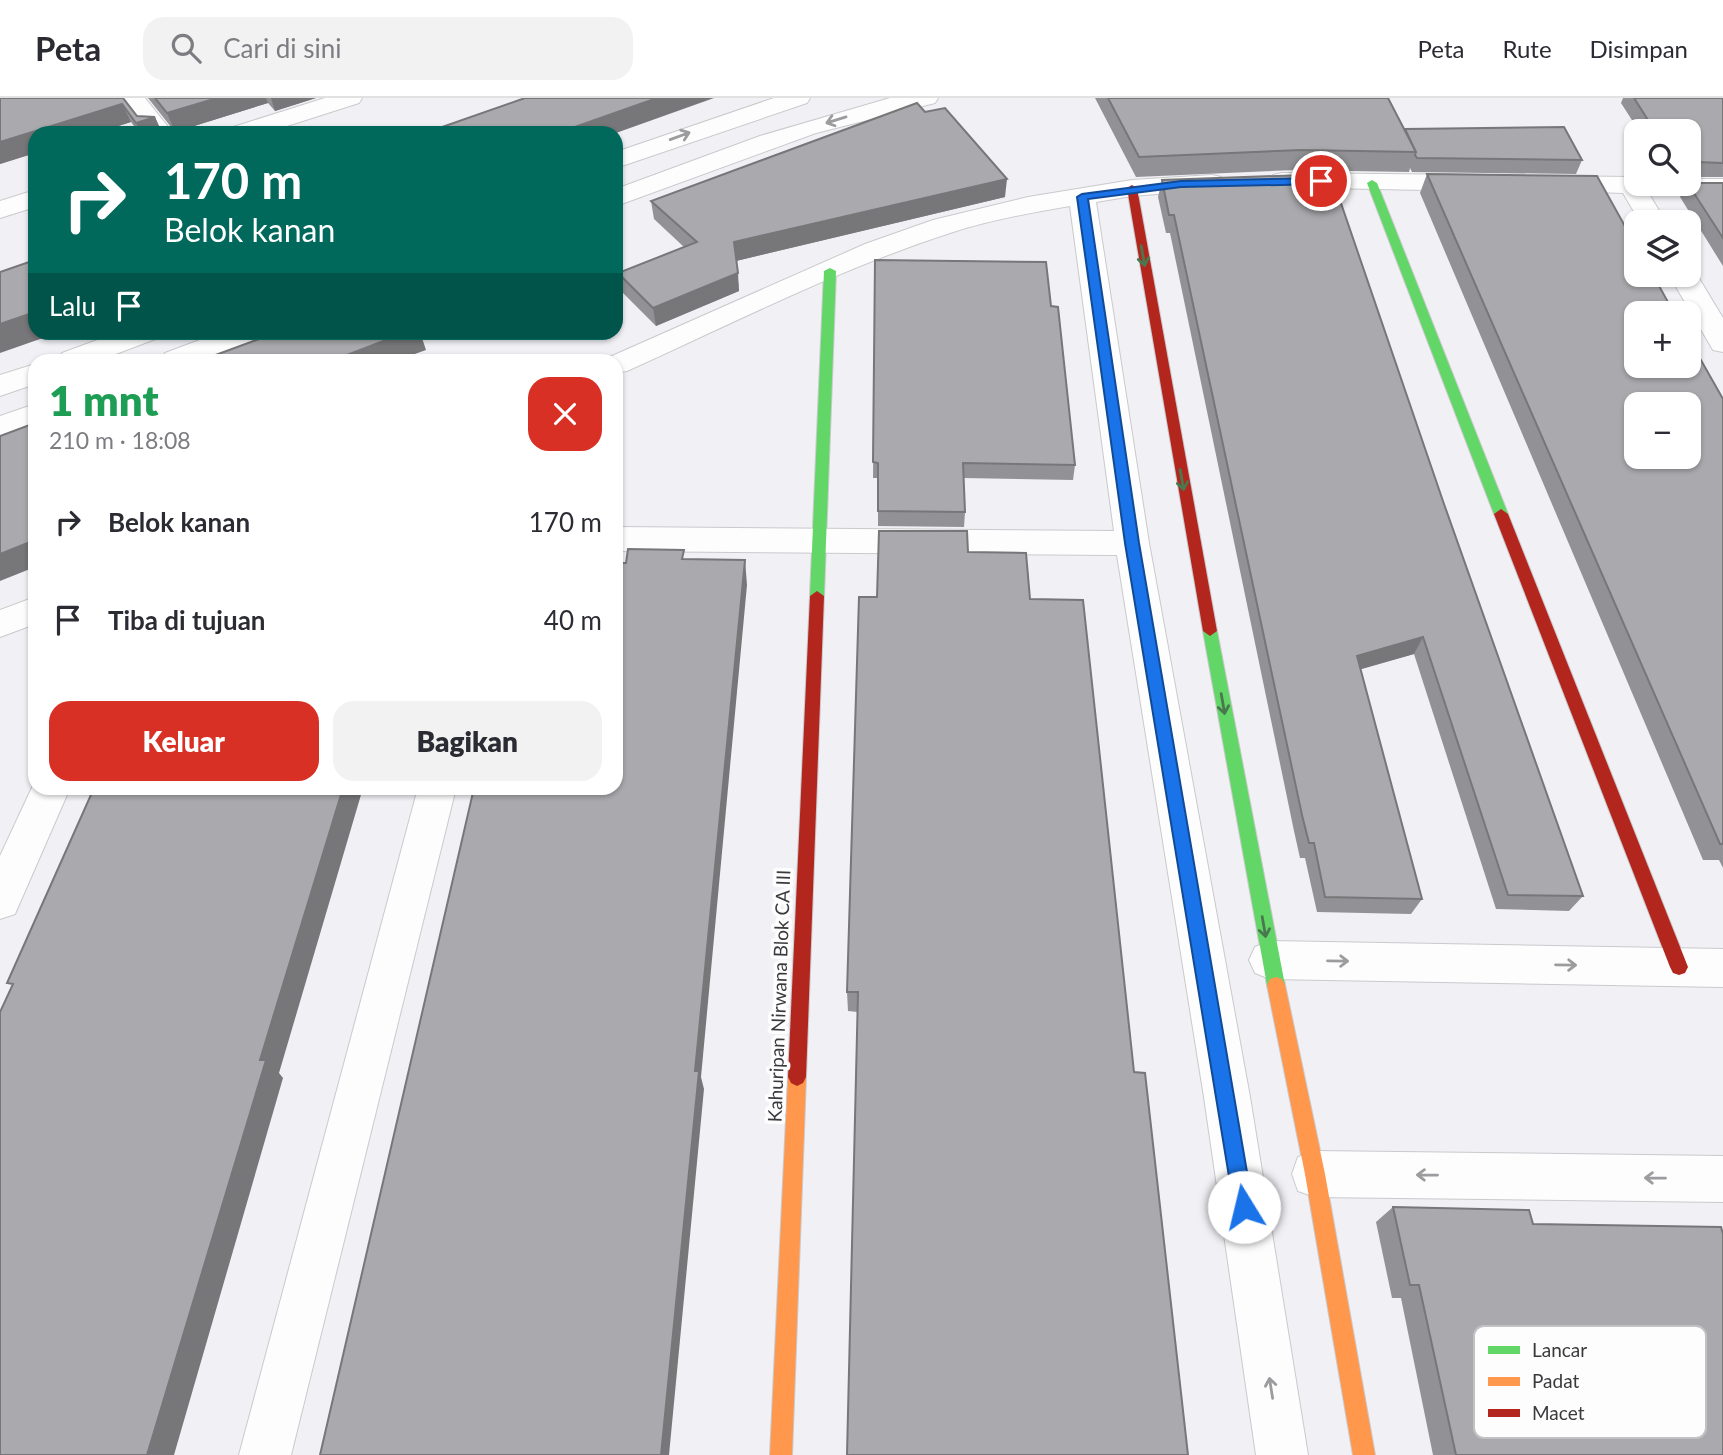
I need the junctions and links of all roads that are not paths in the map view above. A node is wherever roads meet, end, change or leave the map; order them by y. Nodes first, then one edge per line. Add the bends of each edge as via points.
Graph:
1 (132, 98) edge
2 (350, 98) edge
3 (798, 98) edge
4 (926, 98) edge
5 (155, 126) edge
6 (261, 126) edge
7 (623, 158) edge
8 (1372, 183) junction
9 (1624, 185) edge
10 (1701, 187) edge
11 (1723, 187) edge
12 (1132, 188) junction
13 (623, 195) edge
14 (1082, 197) junction
15 (28, 200) edge
16 (0, 210) edge
17 (830, 271) junction
18 (1691, 287) edge
19 (127, 340) edge
20 (229, 340) edge
21 (1723, 343) edge
22 (89, 354) edge
23 (192, 354) edge
24 (623, 361) edge
25 (28, 376) edge
26 (0, 386) edge
27 (28, 417) edge
28 (0, 427) edge
29 (623, 539) edge
30 (819, 539) junction
31 (1132, 543) junction
32 (28, 613) edge
33 (0, 624) edge
34 (48, 795) edge
35 (435, 795) edge
36 (0, 901) edge
37 (1270, 960) junction
38 (1679, 967) junction
39 (1723, 968) edge
40 (1315, 1174) junction
41 (1723, 1179) edge
42 (265, 1455) edge
43 (781, 1455) edge
44 (1282, 1455) edge
45 (1364, 1455) edge

1 - 5 street
2 - 6 street
7 -> 3 street
4 -> 13 street via 813,127
8 - 9 street
8 - 12 street via 1244,182
8 - 38 street
10 - 11 street
12 - 14 street
12 -> 37 street
14 - 17 street via 943,226
14 - 31 street
15 - 16 street
17 - 24 street
17 - 30 street, Kahuripan Nirwana Blok CA III
18 - 21 street
19 - 22 street
20 - 23 street
25 - 26 street
27 - 28 street
29 - 30 street
30 - 31 street
30 - 43 street, Kahuripan Nirwana Blok CA III
44 -> 31 street via 1227,1097
32 - 33 street
34 - 36 street
35 - 42 street
37 -> 38 street
37 - 40 street
38 - 39 street
41 -> 40 street
40 - 45 street

